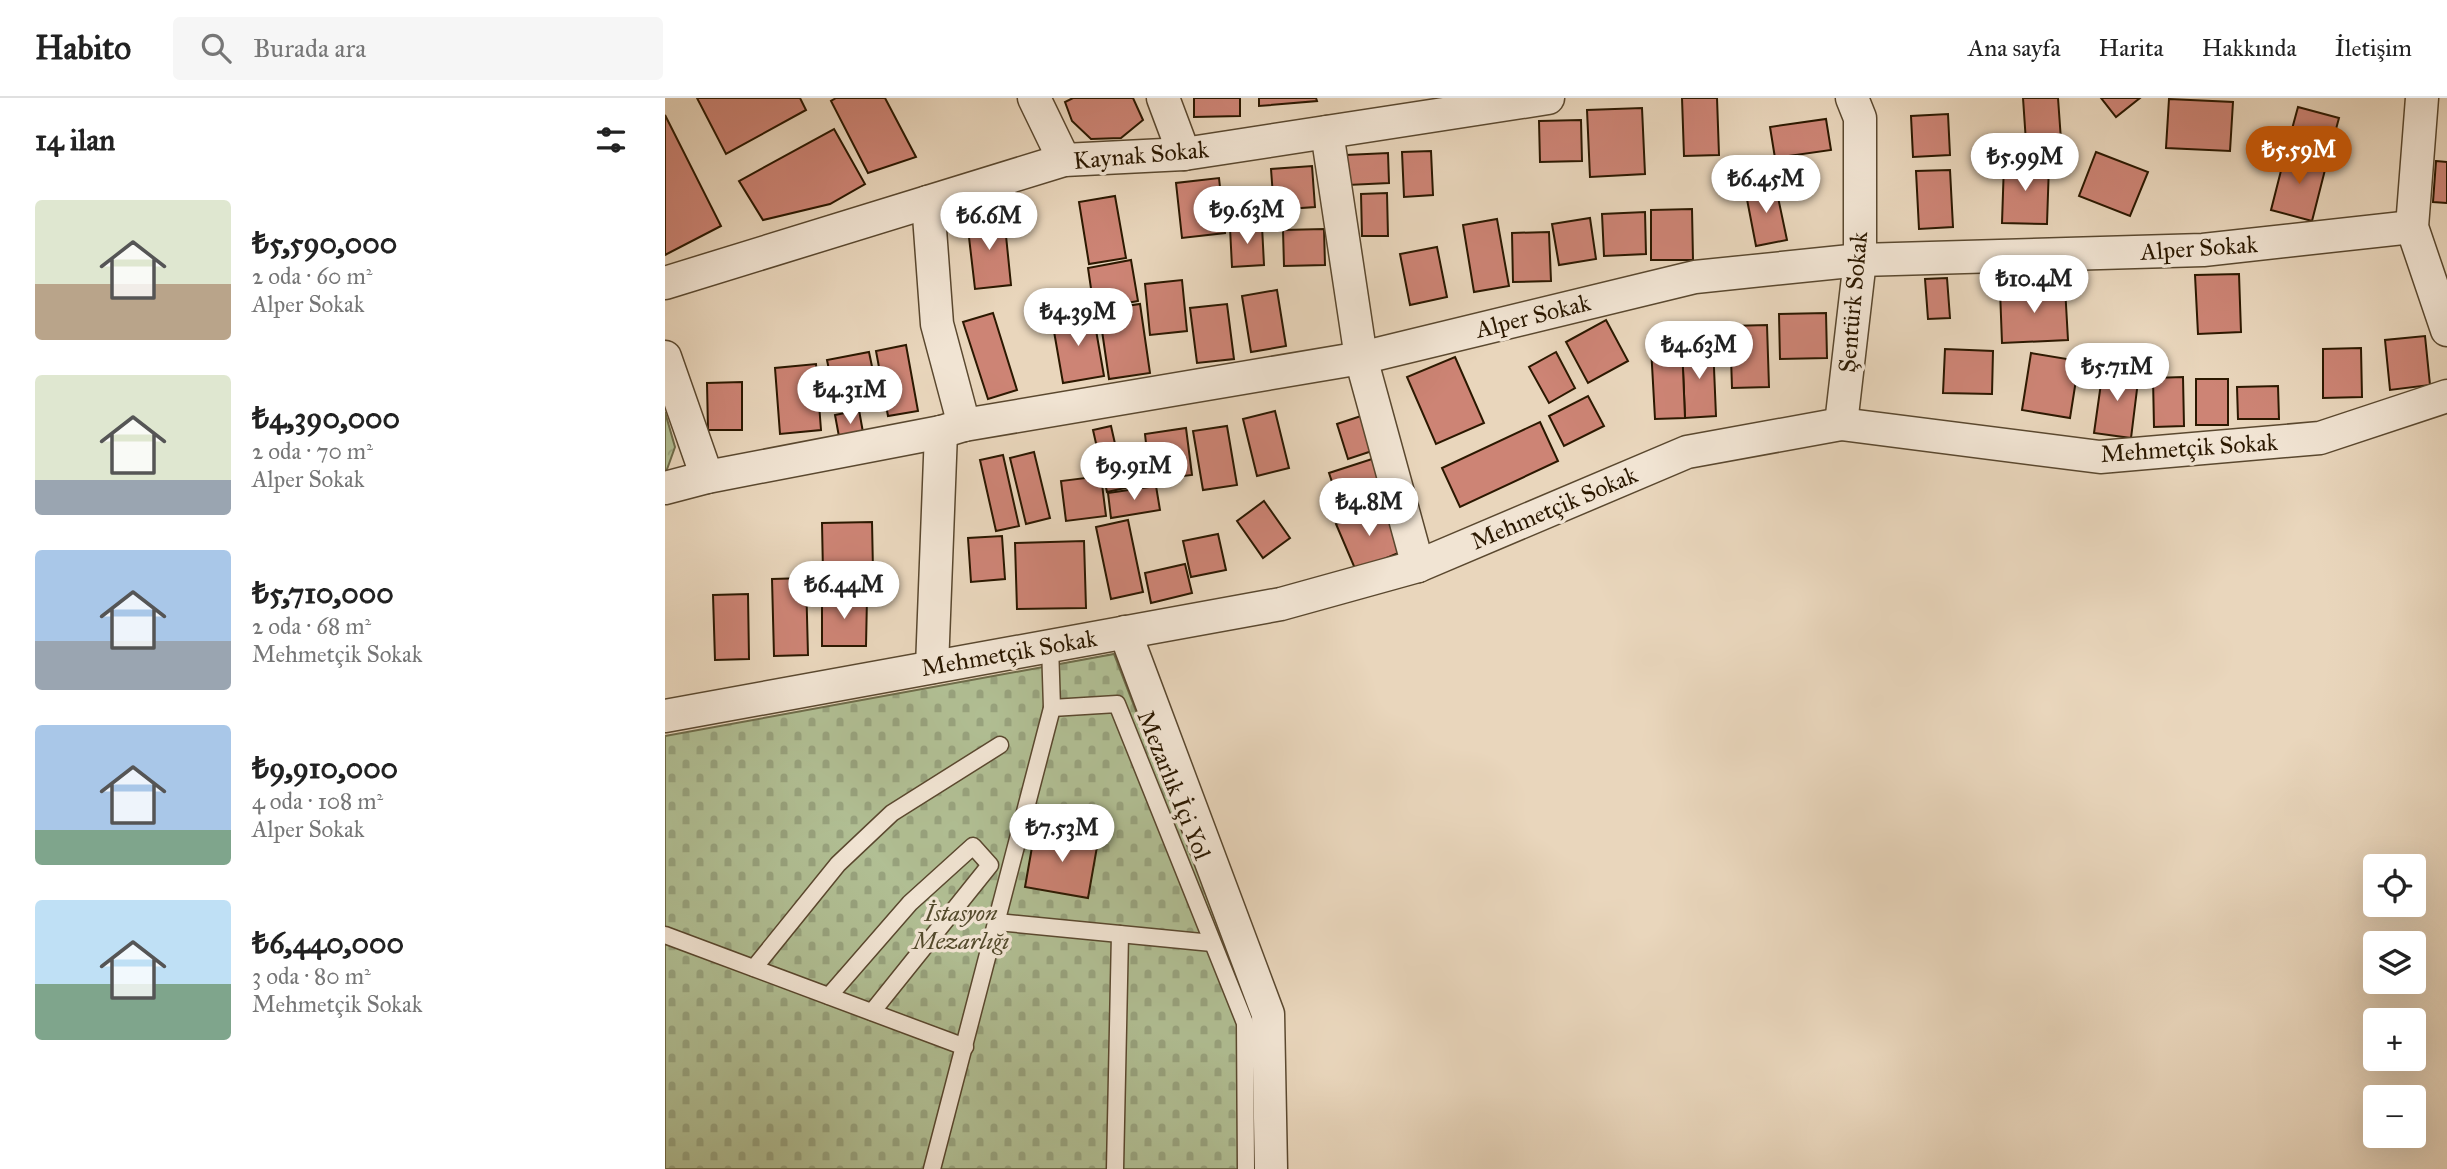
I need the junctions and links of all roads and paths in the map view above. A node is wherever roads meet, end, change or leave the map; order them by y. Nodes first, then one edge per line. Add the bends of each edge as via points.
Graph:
1 (1034, 98) edge
2 (1163, 98) edge
3 (1548, 98) edge
4 (1851, 98) edge
5 (2424, 99) edge
6 (1327, 132) junction
7 (1184, 154) junction
8 (1064, 160) junction
9 (928, 202) junction
10 (2412, 227) junction
11 (1860, 260) junction
12 (665, 283) edge
13 (2447, 330) edge
14 (665, 357) edge
15 (1361, 358) junction
16 (2447, 396) edge
17 (1841, 424) junction
18 (953, 429) junction
19 (708, 477) junction
20 (665, 488) edge
21 (1418, 566) junction
22 (1125, 632) junction
23 (1050, 645) junction
24 (932, 667) junction
25 (1052, 708) junction
26 (665, 716) edge
27 (1000, 745) dead end
28 (1019, 836) junction
29 (990, 865) junction
30 (997, 922) junction
31 (1120, 934) junction
32 (665, 935) edge
33 (1213, 943) junction
34 (754, 968) junction
35 (829, 996) junction
36 (872, 1012) junction
37 (965, 1047) junction
38 (932, 1169) edge
39 (1115, 1169) edge
40 (1246, 1169) edge
41 (1271, 1169) edge

1 - 8 street
2 - 7 street
3 - 6 street, Kaynak Sokak
4 - 11 street, Şentürk Sokak via 1860,118
5 - 10 street
6 - 7 street, Kaynak Sokak
6 - 15 street
7 - 8 street, Kaynak Sokak
8 - 9 street, Kaynak Sokak
9 - 12 street, Kaynak Sokak
9 - 18 street via 937,324
10 - 11 street, Alper Sokak via 2203,250
10 - 13 street
11 - 15 street, Alper Sokak via 1695,277
11 - 17 street, Şentürk Sokak
14 - 19 street
15 - 18 street, Alper Sokak
15 - 21 street
16 - 17 street, Mehmetçik Sokak via 2320,438 2099,457
17 - 21 street, Mehmetçik Sokak via 1687,452
18 - 19 street, Alper Sokak
18 - 24 street
19 - 20 street, Alper Sokak
21 - 22 street, Mehmetçik Sokak via 1281,604
22 - 23 street, Mehmetçik Sokak
22 - 41 street via 1268,1014
23 - 24 street, Mehmetçik Sokak
23 - 25 lane
24 - 26 street, Mehmetçik Sokak
25 - 28 lane
25 - 33 lane, Mezarlık İçi Yol via 1117,704
27 - 34 lane via 892,814 838,864
28 - 29 lane
28 - 30 lane
29 - 35 lane via 973,846 910,902
29 - 36 lane
30 - 31 lane
30 - 37 lane
31 - 33 lane
31 - 39 lane
32 - 34 lane
33 - 40 lane, Mezarlık İçi Yol via 1245,1023
34 - 35 lane
35 - 36 lane
36 - 37 lane
37 - 38 lane

